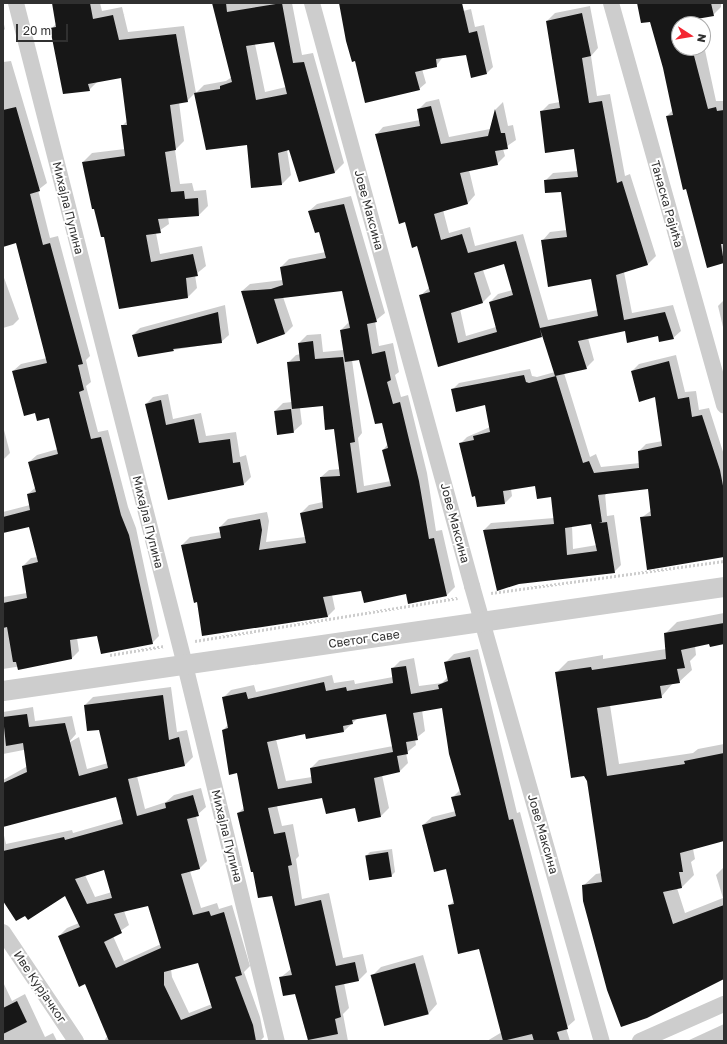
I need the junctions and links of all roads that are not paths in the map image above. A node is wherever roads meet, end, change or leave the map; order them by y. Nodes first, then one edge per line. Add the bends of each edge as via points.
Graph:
1 (16, 3) edge
2 (312, 3) edge
3 (611, 3) edge
4 (724, 405) edge
5 (724, 588) edge
6 (482, 622) junction
7 (185, 665) junction
8 (3, 691) edge
9 (3, 932) edge
10 (724, 1004) edge
11 (76, 1041) edge
12 (277, 1041) edge
13 (602, 1041) edge
14 (640, 1041) edge

1 - 7 street, Михајла Пупина
2 - 6 street, Јове Максина
3 - 4 street, Танаска Рајића
5 - 6 street, Светог Саве
6 - 7 street, Светог Саве
6 - 13 street, Јове Максина
7 - 8 street, Светог Саве
7 - 12 street, Михајла Пупина
9 - 11 street, Иве Курјачког
10 - 14 street

